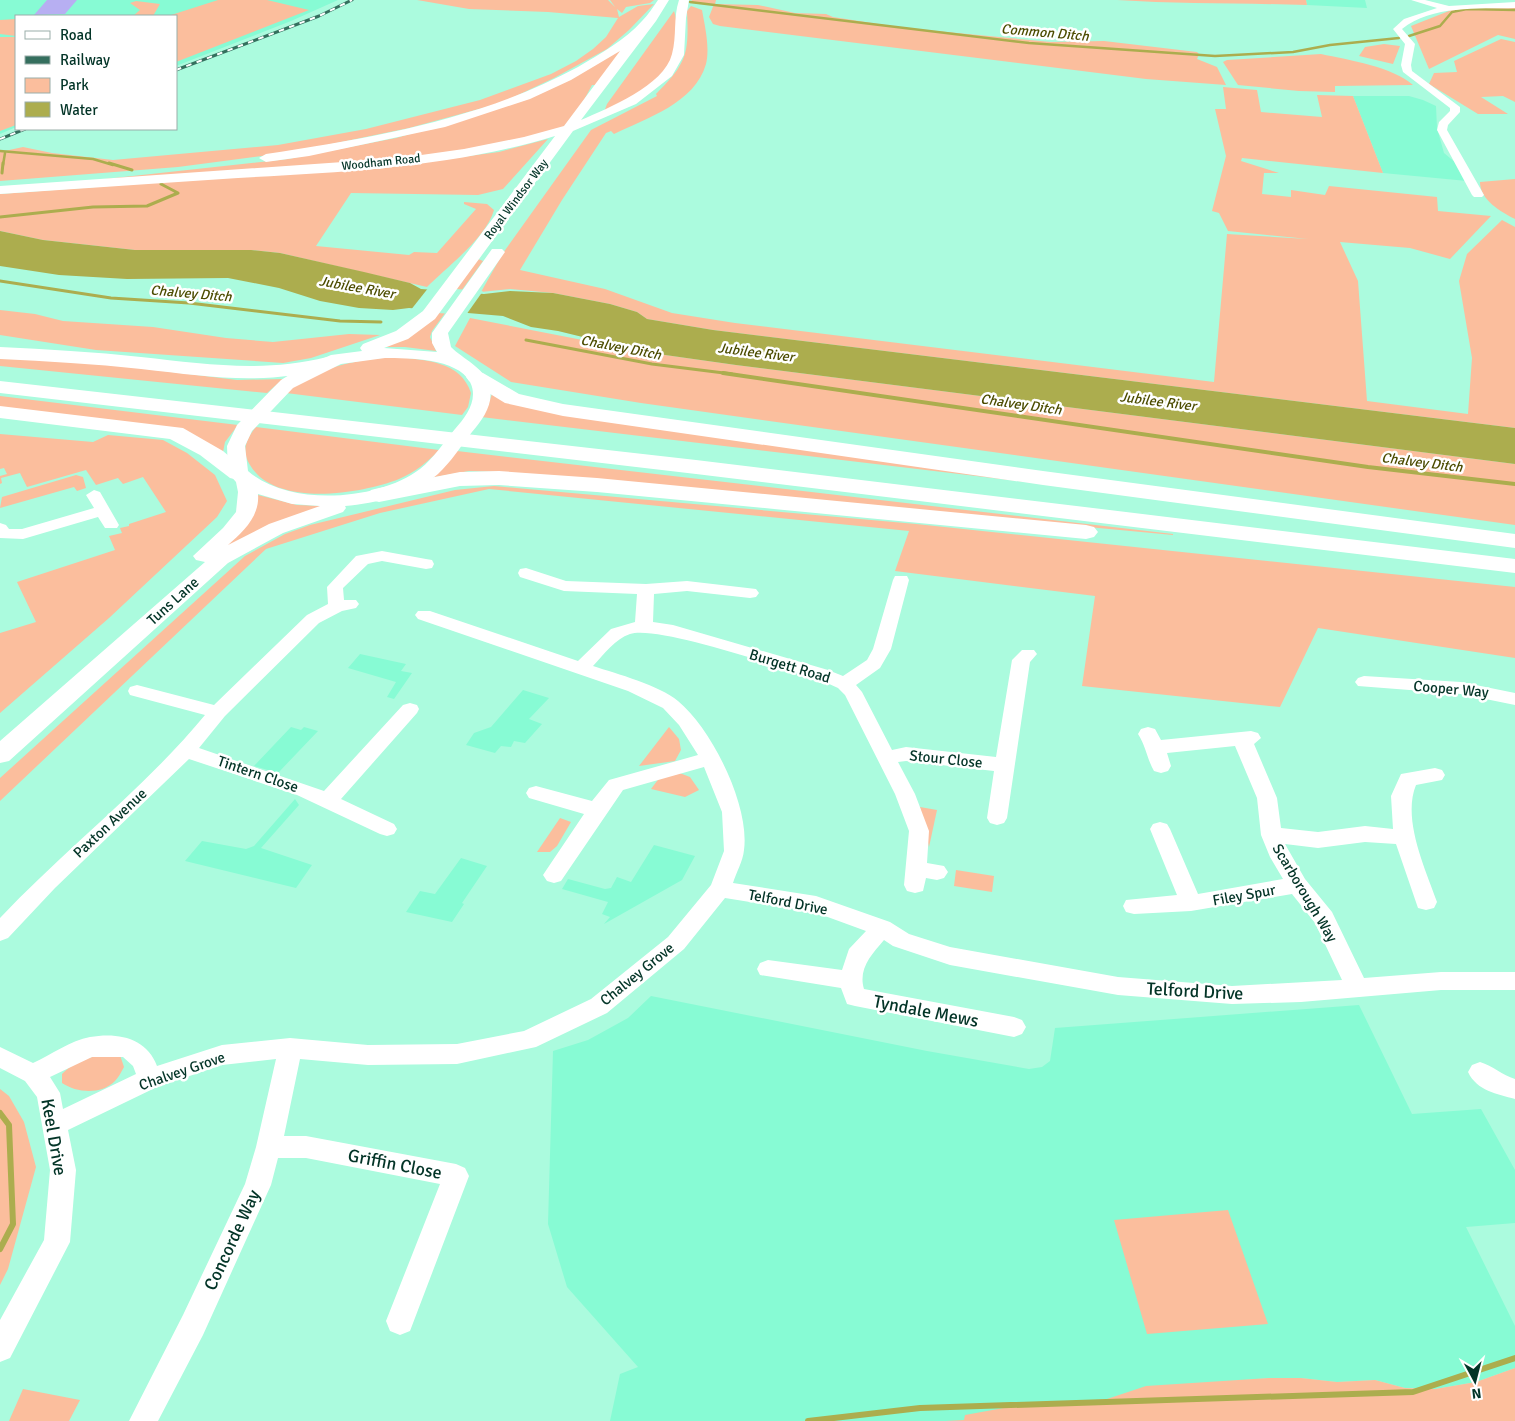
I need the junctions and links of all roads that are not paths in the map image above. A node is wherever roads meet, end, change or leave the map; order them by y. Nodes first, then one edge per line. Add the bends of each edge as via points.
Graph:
1 (1415, 0) edge
2 (1509, 3) edge
3 (670, 6) edge
4 (1446, 8) junction
5 (575, 143) dead end
6 (0, 185) edge
7 (0, 190) edge
8 (1478, 195) dead end
9 (506, 239) dead end
10 (0, 353) edge
11 (332, 361) junction
12 (471, 372) junction
13 (0, 374) edge
14 (0, 387) edge
15 (230, 406) junction
16 (0, 412) edge
17 (493, 437) junction
18 (242, 477) junction
19 (94, 495) dead end
20 (378, 496) junction
21 (101, 511) junction
22 (110, 525) dead end
23 (0, 528) edge
24 (1515, 541) edge
25 (1515, 549) edge
26 (415, 566) dead end
27 (1515, 566) edge
28 (1515, 571) edge
29 (538, 574) dead end
30 (901, 580) dead end
31 (646, 589) junction
32 (750, 593) dead end
33 (424, 615) dead end
34 (644, 625) junction
35 (1028, 654) dead end
36 (581, 668) junction
37 (1364, 682) dead end
38 (844, 684) junction
39 (137, 691) dead end
40 (1515, 699) edge
41 (410, 709) dead end
42 (218, 712) junction
43 (0, 737) edge
44 (186, 751) junction
45 (0, 755) edge
46 (888, 757) junction
47 (710, 758) junction
48 (1004, 765) junction
49 (1161, 766) dead end
50 (1435, 775) dead end
51 (536, 793) dead end
52 (328, 800) junction
53 (597, 810) junction
54 (997, 818) dead end
55 (387, 829) dead end
56 (1271, 835) junction
57 (1169, 837) dead end
58 (1404, 837) junction
59 (554, 875) dead end
60 (923, 875) dead end
61 (1297, 885) junction
62 (720, 889) junction
63 (1426, 902) dead end
64 (1191, 904) junction
65 (1134, 906) dead end
66 (882, 928) junction
67 (0, 932) edge
68 (768, 969) dead end
69 (850, 980) junction
70 (1515, 981) edge
71 (1357, 988) junction
72 (1014, 1027) dead end
73 (290, 1048) junction
74 (0, 1057) edge
75 (1480, 1072) dead end
76 (33, 1074) junction
77 (150, 1079) junction
78 (1515, 1089) edge
79 (56, 1124) junction
80 (269, 1146) junction
81 (400, 1321) dead end
82 (0, 1348) edge
83 (143, 1421) edge

1 - 4 street
2 - 4 street
3 - 5 main road
3 - 6 main road, Woodham Road via 605,57 554,83 469,115 318,150 211,166
3 - 7 main road, Woodham Road via 681,33 670,72 638,99 590,122 521,142 470,152 317,169
3 - 11 main road, Royal Windsor Way via 428,315 395,338
4 - 8 street via 1401,24 1397,29 1410,44 1408,72 1455,107 1442,130
9 - 12 main road, Royal Windsor Way via 440,333 439,340 444,349
10 - 11 highway via 134,362 248,375 288,372
11 - 12 main road via 385,353 416,353 446,359
11 - 18 main road, Tuns Lane via 287,384 244,429 236,446
12 - 20 main road via 481,389 475,416 444,455 421,477
12 - 24 highway via 512,399 563,410
13 - 15 highway
14 - 15 highway
15 - 17 highway
16 - 18 highway via 175,433 210,451
17 - 25 highway
17 - 27 highway via 696,467
18 - 20 main road via 272,492 299,499 345,500
18 - 43 main road, Tuns Lane via 249,502 230,531
19 - 21 street
20 - 28 highway via 460,479 519,480
20 - 45 main road, Tuns Lane via 280,525 226,555
21 - 22 street
21 - 23 street via 23,534 4,534
26 - 42 street, Paxton Avenue via 382,556 362,560 335,587 344,605 313,620
29 - 31 street via 564,586
30 - 38 street via 882,649 874,664
31 - 32 street via 687,586
31 - 34 street
33 - 36 street, Chalvey Grove
34 - 36 street, Burgett Road via 623,629 608,638
34 - 38 street, Burgett Road via 822,674
35 - 48 street, Stour Close via 1021,660
36 - 47 street, Chalvey Grove via 635,687 670,704 686,720
37 - 40 street, Cooper Way via 1383,678 1500,694
38 - 46 street, Burgett Road via 853,692
39 - 42 street
41 - 52 street
42 - 44 street, Paxton Avenue
44 - 52 street, Tintern Close
44 - 67 street, Paxton Avenue via 47,882
46 - 48 street, Stour Close via 906,754
46 - 60 street, Burgett Road via 919,831
47 - 53 street via 616,785
47 - 62 street, Chalvey Grove via 732,812 734,852
48 - 54 street, Stour Close
49 - 56 street, Scarborough Way via 1152,741 1246,739 1267,798
50 - 58 street via 1408,779 1401,796
51 - 53 street
52 - 55 street, Tintern Close via 344,811
53 - 59 street
56 - 58 street via 1318,840 1365,834
56 - 61 street, Scarborough Way
57 - 64 street, Filey Spur
58 - 63 street
61 - 64 street, Filey Spur
61 - 71 street, Scarborough Way via 1324,918
62 - 66 street, Telford Drive via 816,904
62 - 73 street, Chalvey Grove via 676,943 599,1006 528,1040 447,1055 368,1055
64 - 65 street, Filey Spur
66 - 69 street via 858,955
66 - 71 street, Telford Drive via 901,940 950,956 1118,986 1232,995
68 - 69 street
69 - 72 street, Tyndale Mews via 855,997
70 - 71 street, Telford Drive via 1441,981
73 - 77 street, Chalvey Grove via 222,1055
73 - 80 street, Concorde Way
74 - 76 street, Keel Drive
75 - 78 street via 1492,1082
76 - 77 street via 90,1047 128,1047 142,1060
76 - 79 street, Keel Drive via 48,1093
77 - 79 street, Chalvey Grove
79 - 82 street, Keel Drive via 63,1170 57,1242
80 - 81 street, Griffin Close via 306,1147 456,1176
80 - 83 street, Concorde Way via 254,1194 198,1315

